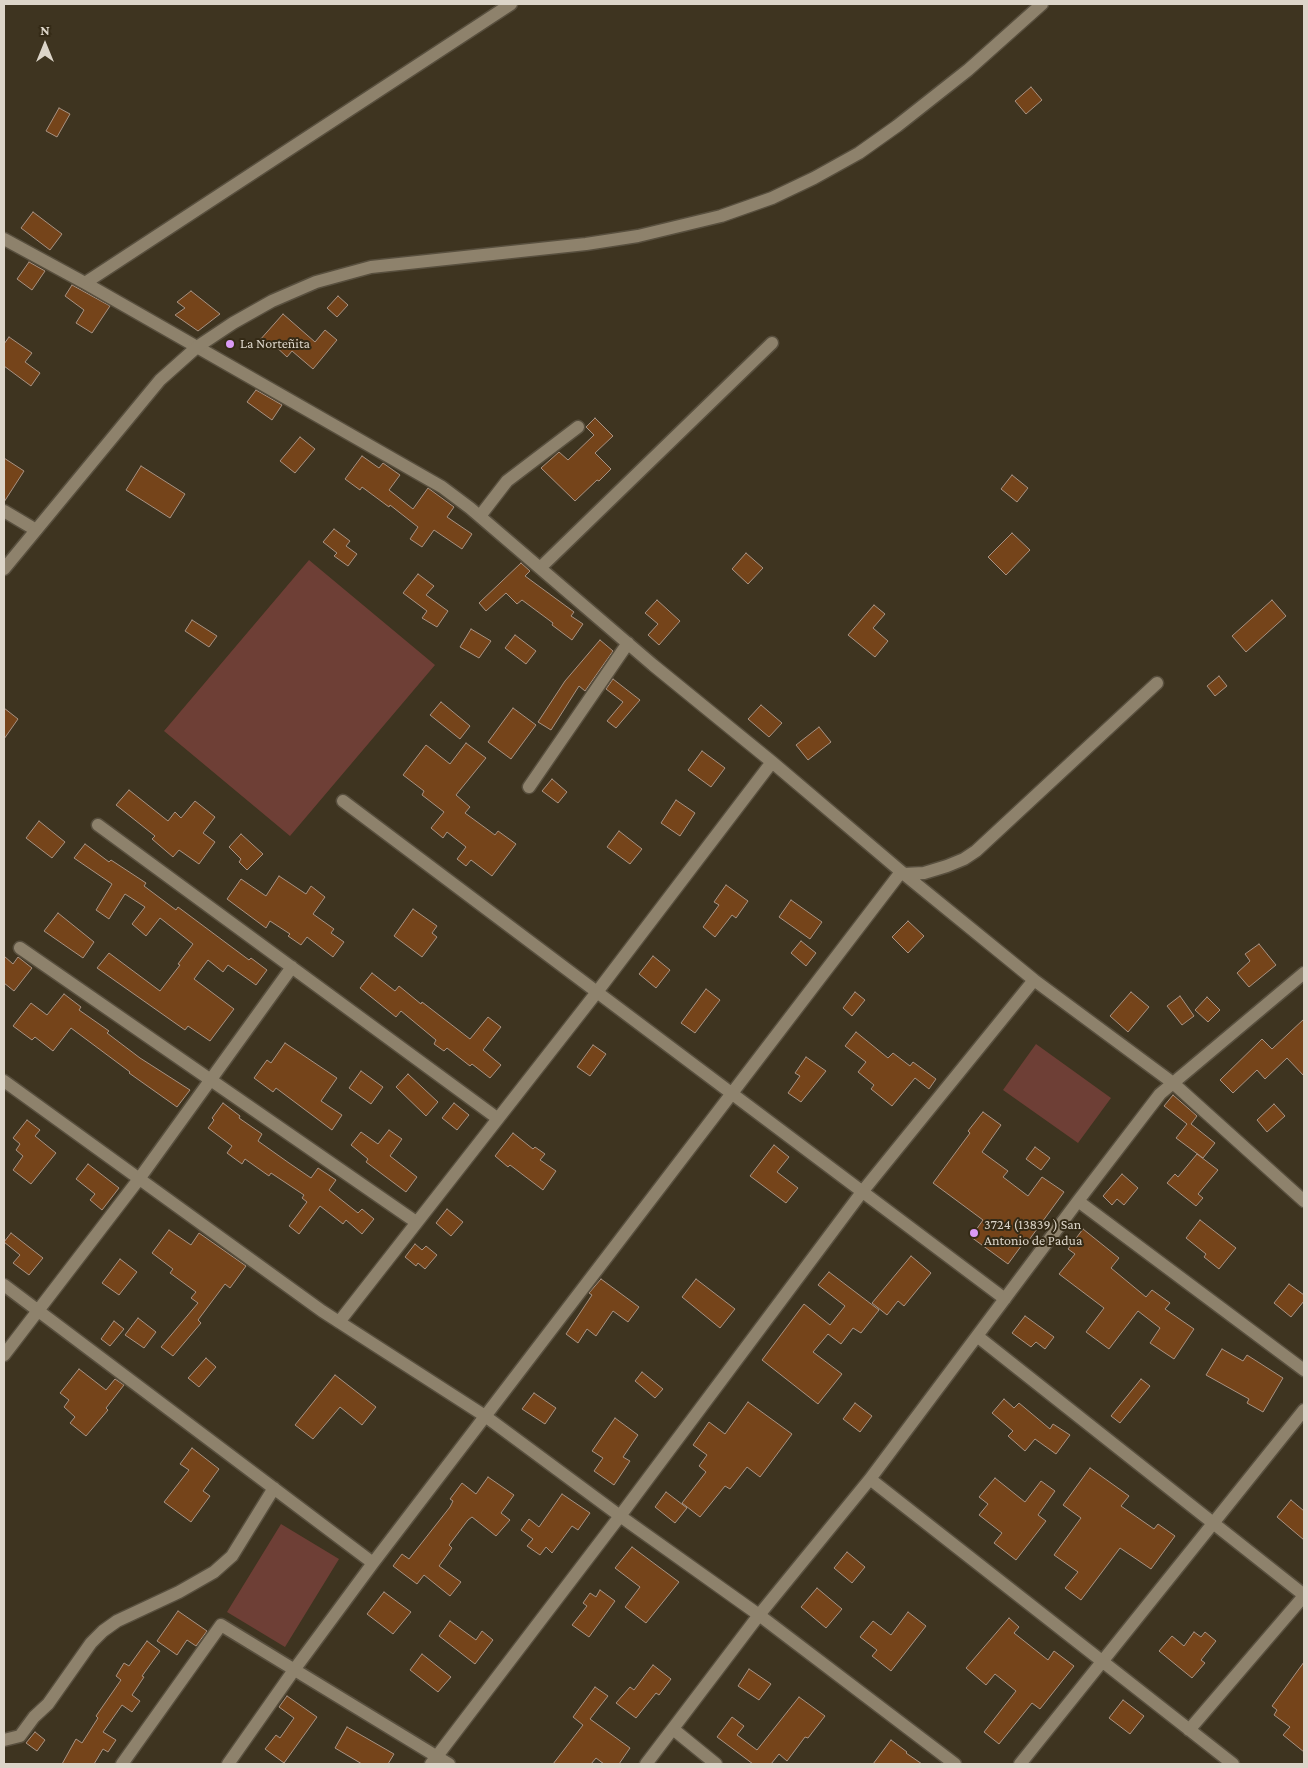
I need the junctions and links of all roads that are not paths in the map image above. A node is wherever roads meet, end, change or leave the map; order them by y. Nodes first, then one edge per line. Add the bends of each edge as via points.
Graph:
1 (511, 4) edge
2 (1042, 4) edge
3 (4, 239) edge
4 (85, 283) junction
5 (772, 343) dead end
6 (197, 348) junction
7 (578, 428) dead end
8 (4, 511) edge
9 (480, 516) junction
10 (36, 530) junction
11 (540, 568) junction
12 (4, 569) edge
13 (628, 643) junction
14 (1157, 683) dead end
15 (772, 762) junction
16 (529, 787) dead end
17 (343, 801) dead end
18 (98, 824) dead end
19 (903, 873) junction
20 (20, 948) dead end
21 (292, 967) junction
22 (1304, 973) edge
23 (1034, 980) junction
24 (597, 992) junction
25 (211, 1079) junction
26 (4, 1081) edge
27 (1173, 1083) junction
28 (732, 1094) junction
29 (497, 1118) junction
30 (139, 1179) junction
31 (862, 1192) junction
32 (1078, 1201) junction
33 (1304, 1201) edge
34 (416, 1222) junction
35 (4, 1285) edge
36 (1005, 1299) junction
37 (38, 1311) junction
38 (339, 1322) junction
39 (977, 1336) junction
40 (4, 1355) edge
41 (1304, 1370) edge
42 (1304, 1410) edge
43 (485, 1416) junction
44 (870, 1479) junction
45 (274, 1488) junction
46 (620, 1516) junction
47 (1214, 1522) junction
48 (373, 1563) junction
49 (1304, 1596) edge
50 (759, 1615) junction
51 (1102, 1662) junction
52 (294, 1670) junction
53 (672, 1729) junction
54 (1190, 1730) junction
55 (4, 1740) edge
56 (434, 1760) edge
57 (122, 1764) edge
58 (228, 1764) edge
59 (449, 1764) edge
60 (646, 1764) edge
61 (716, 1764) edge
62 (955, 1764) edge
63 (1020, 1764) edge
64 (1233, 1764) edge

1 - 4 street
2 - 6 street via 968,70 897,126 859,153 772,198 721,216 638,236 371,267 316,282 272,301
3 - 4 street
4 - 6 street
5 - 11 street
6 - 9 street via 442,488
6 - 10 street via 160,380
7 - 9 street via 507,481
8 - 10 street
9 - 11 street
10 - 12 street
11 - 13 street
13 - 15 street
13 - 16 street
14 - 19 street via 976,851 964,859 924,873
15 - 19 street
15 - 24 street
17 - 24 street
18 - 21 street
19 - 23 street
19 - 28 street
20 - 25 street
21 - 25 street
21 - 29 street
22 - 27 street
23 - 27 street
23 - 31 street
24 - 28 street
24 - 29 street
25 - 30 street
25 - 34 street
26 - 30 street
27 - 32 street via 1160,1094
27 - 33 street
28 - 31 street
28 - 43 street
29 - 34 street
30 - 37 street
30 - 38 street
31 - 36 street
31 - 46 street
32 - 36 street
32 - 41 street
34 - 38 street
35 - 37 street
36 - 39 street
37 - 40 street
37 - 45 street
38 - 43 street
39 - 44 street
39 - 47 street
42 - 47 street
43 - 46 street
43 - 48 street
44 - 50 street
44 - 51 street
45 - 48 street
45 - 55 street via 232,1556 214,1572 103,1631 20,1736
46 - 50 street
46 - 56 street
47 - 49 street
47 - 51 street
48 - 52 street
49 - 54 street
50 - 53 street
50 - 62 street
51 - 54 street
51 - 63 street
52 - 56 street
52 - 57 street via 221,1625
52 - 58 street
53 - 60 street
53 - 61 street
54 - 64 street
56 - 59 street

